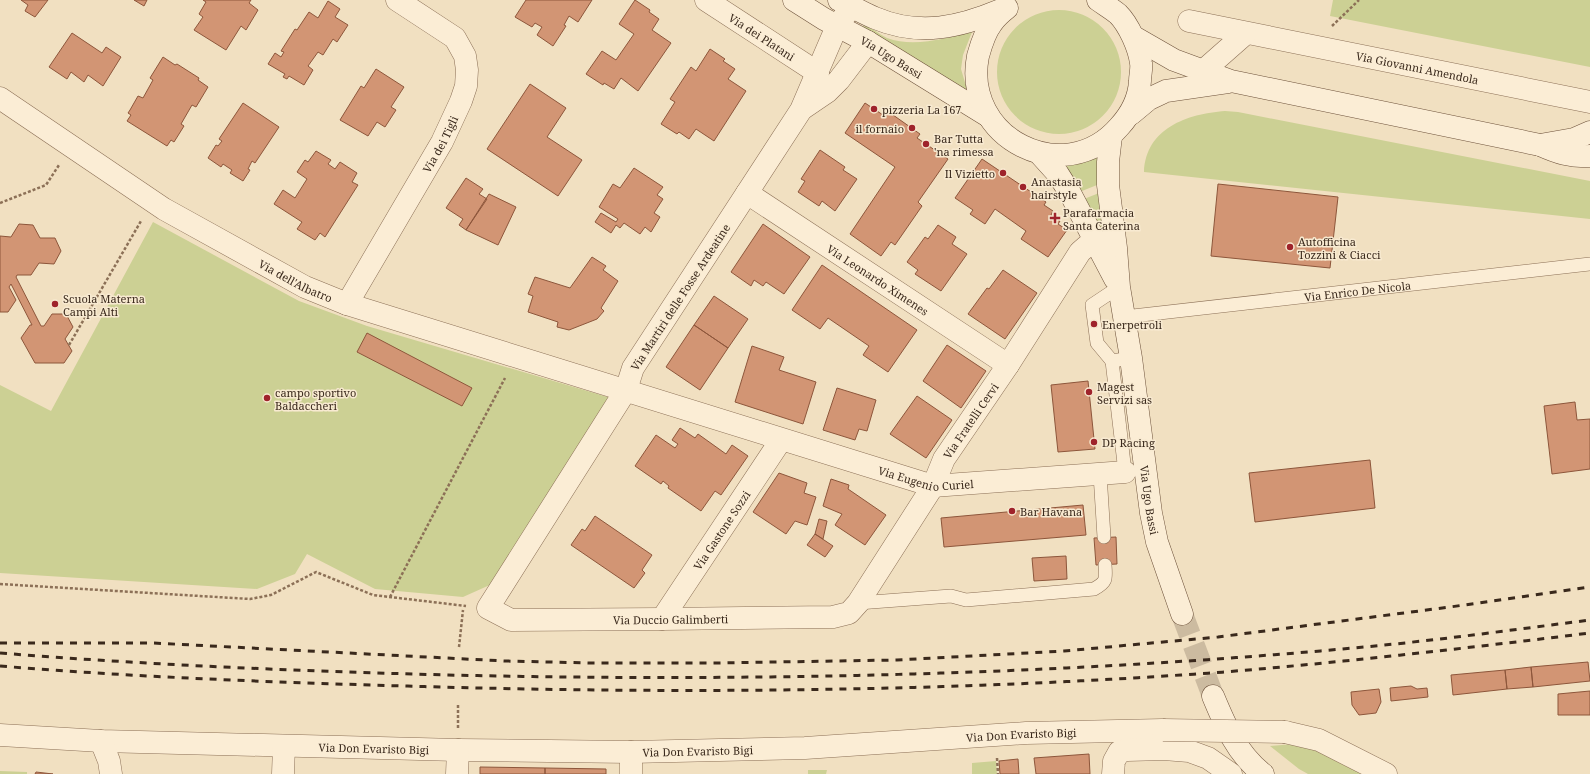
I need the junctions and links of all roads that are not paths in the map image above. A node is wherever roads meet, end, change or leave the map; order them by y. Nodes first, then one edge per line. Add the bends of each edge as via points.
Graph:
1 (397, 0) edge
2 (706, 0) edge
3 (794, 0) edge
4 (1098, 0) edge
5 (1013, 2) edge
6 (845, 3) edge
7 (1189, 21) dead end
8 (837, 26) junction
9 (1245, 34) junction
10 (1134, 37) junction
11 (868, 42) junction
12 (1203, 71) junction
13 (818, 73) junction
14 (1231, 81) junction
15 (0, 98) edge
16 (1590, 102) edge
17 (801, 110) junction
18 (1130, 115) junction
19 (988, 116) junction
20 (1590, 132) edge
21 (1111, 136) junction
22 (1540, 145) junction
23 (1039, 153) junction
24 (1590, 156) edge
25 (747, 193) junction
26 (1095, 239) junction
27 (1590, 264) edge
28 (1119, 287) junction
29 (347, 304) junction
30 (1124, 317) junction
31 (1122, 359) junction
32 (1008, 365) junction
33 (626, 390) junction
34 (781, 440) junction
35 (1126, 472) joint
36 (1100, 474) junction
37 (933, 486) junction
38 (1104, 538) dead end
39 (1105, 565) dead end
40 (856, 606) junction
41 (488, 608) joint
42 (1182, 614) tunnel mouth
43 (662, 619) junction
44 (1212, 696) tunnel mouth
45 (0, 735) edge
46 (101, 741) junction
47 (284, 746) junction
48 (458, 750) junction
49 (631, 752) junction
50 (1115, 765) edge
51 (111, 774) edge
52 (283, 774) edge
53 (458, 774) edge
54 (631, 774) edge
55 (1230, 774) edge
56 (1263, 774) edge
57 (1386, 774) edge

1 - 29 street, Via dei Tigli via 455,38 465,56 466,86 442,142
2 - 13 street, Via dei Platani
3 - 8 street, Via Ugo Bassi
4 - 10 street, Via Ugo Bassi via 1119,15
5 - 6 street, Via Ugo Bassi via 976,21 939,28 916,28 876,19
5 - 19 street, Via Ugo Bassi via 992,23 980,45 976,69 978,94
6 - 8 street, Via Martiri delle Fosse Ardeatine
7 - 9 street, Via Giovanni Amendola
8 - 11 street, Via Ugo Bassi
8 - 13 street, Via Martiri delle Fosse Ardeatine
9 - 12 street
9 - 16 street, Via Giovanni Amendola
10 - 12 street via 1174,60
10 - 18 street, Via Ugo Bassi via 1141,63 1140,90
11 - 17 street, Via Martiri delle Fosse Ardeatine via 839,80
11 - 19 street, Via Ugo Bassi
12 - 14 street
13 - 17 street, Via Martiri delle Fosse Ardeatine
14 - 18 street via 1166,91 1149,99
14 - 22 street
15 - 29 street, Via dell'Albatro via 192,226 305,287
17 - 25 street, Via Martiri delle Fosse Ardeatine
18 - 21 street, Via Ugo Bassi
19 - 23 street, Via Ugo Bassi via 1002,133 1019,146
20 - 22 street via 1559,143
21 - 23 street, Via Ugo Bassi via 1090,149 1065,155
21 - 28 street, Via Ugo Bassi via 1108,186
22 - 24 street via 1562,154
23 - 26 street, Via Ugo Bassi via 1058,174
25 - 32 street, Via Leonardo Ximenes
25 - 33 street, Via Martiri delle Fosse Ardeatine via 633,368
26 - 28 street, Via Ugo Bassi
26 - 32 street, Via Fratelli Cervi via 1080,252
27 - 30 lane, Via Enrico De Nicola
28 - 30 street, Via Ugo Bassi
28 - 31 lane via 1092,304 1097,343
29 - 33 street, Via dell'Albatro
30 - 31 street, Via Ugo Bassi
31 - 35 lane, Via Eugenio Curiel
31 - 42 street, Via Ugo Bassi via 1157,542
32 - 37 street, Via Fratelli Cervi via 944,459
33 - 34 street, Via Eugenio Curiel
33 - 41 street, Via Martiri delle Fosse Ardeatine
34 - 37 street, Via Eugenio Curiel
34 - 43 street, Via Gastone Sozzi
35 - 36 street, Via Eugenio Curiel
36 - 37 street, Via Eugenio Curiel
36 - 38 lane
37 - 40 street, Via Fratelli Cervi
39 - 40 lane via 1106,578 1103,584 1094,589 966,600 951,596
40 - 43 street, Via Duccio Galimberti via 849,613 833,617
41 - 43 street, Via Duccio Galimberti via 511,620
44 - 56 street via 1234,741 1252,765
45 - 46 street, Via Don Evaristo Bigi
46 - 47 street, Via Don Evaristo Bigi
46 - 51 street
47 - 48 street, Via Don Evaristo Bigi
47 - 52 street
48 - 49 street, Via Don Evaristo Bigi
48 - 53 street
49 - 54 street
49 - 57 street, Via Don Evaristo Bigi, bridge via 798,748 1026,733 1162,730 1285,732 1319,740
50 - 55 street via 1119,752 1164,749 1189,751 1208,758

